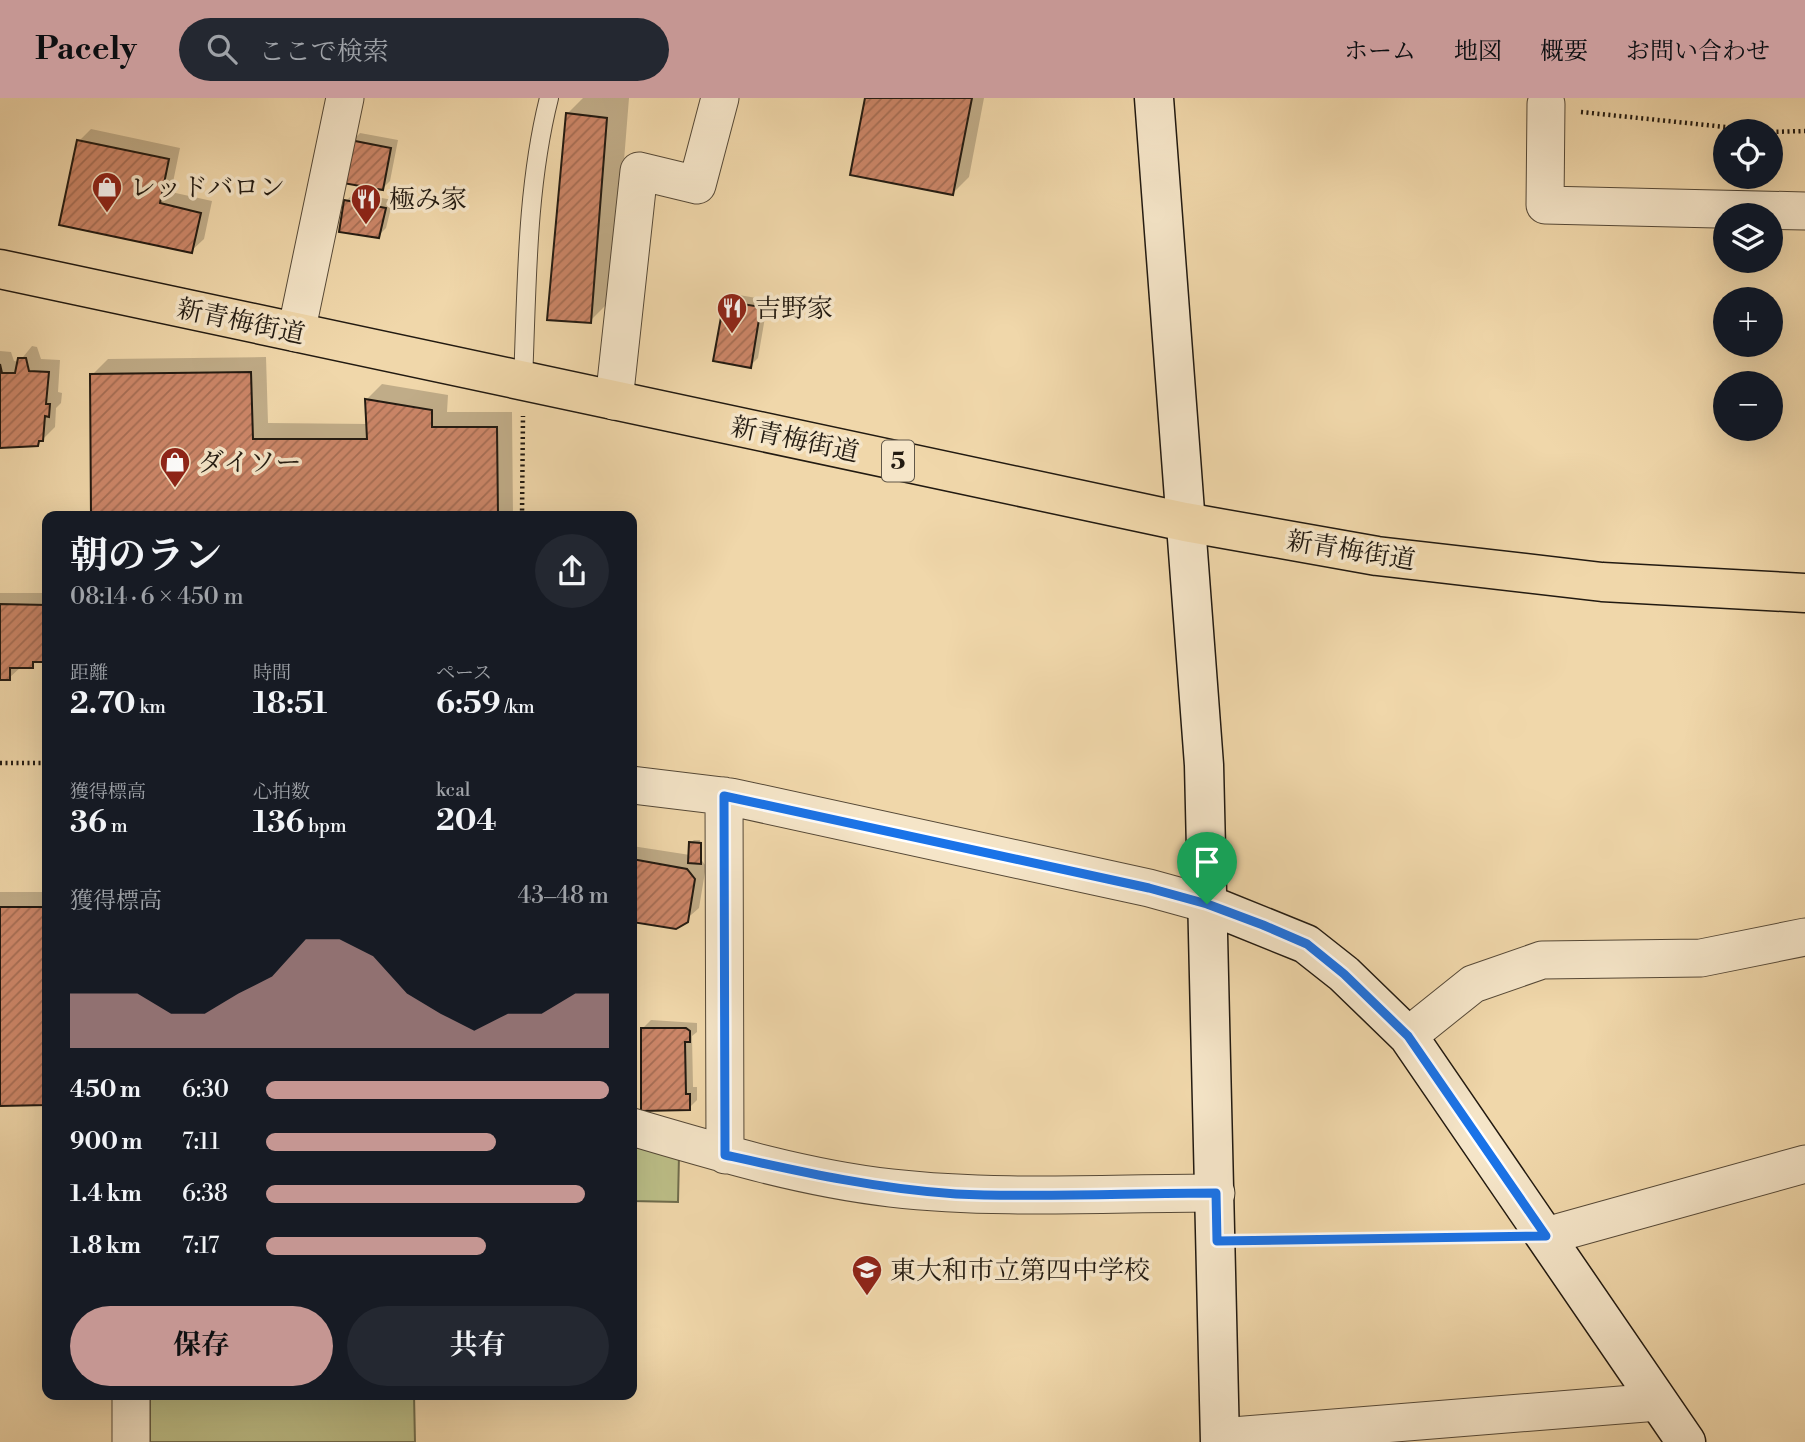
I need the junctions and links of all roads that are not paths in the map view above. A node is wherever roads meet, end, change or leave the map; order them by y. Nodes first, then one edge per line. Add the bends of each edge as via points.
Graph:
1 (345, 98) edge
2 (549, 98) edge
3 (720, 98) edge
4 (1154, 98) edge
5 (1546, 104) road end
6 (1805, 211) edge
7 (0, 269) edge
8 (296, 333) junction
9 (523, 381) junction
10 (614, 401) junction
11 (1185, 522) junction
12 (1805, 593) edge
13 (637, 786) edge
14 (724, 796) junction
15 (1207, 904) junction
16 (1805, 937) edge
17 (1408, 1036) junction
18 (637, 1129) edge
19 (725, 1155) junction
20 (1805, 1164) edge
21 (1216, 1193) junction
22 (1546, 1236) junction
23 (131, 1400) edge
24 (1658, 1402) junction
25 (1220, 1439) edge
26 (131, 1442) edge
27 (1686, 1442) edge

1 - 8 street
2 - 9 lane via 530,242
3 - 10 street via 698,185 639,171
4 - 11 street
5 - 6 street via 1545,205
7 - 8 main road, 新青梅街道 / 5
8 - 9 main road, 新青梅街道 / 5
9 - 10 main road, 新青梅街道 / 5
10 - 11 main road, 新青梅街道 / 5
11 - 12 main road, 新青梅街道 / 5 via 1377,556 1602,582
11 - 15 street via 1204,765
13 - 14 street
14 - 15 street
14 - 19 street
15 - 17 street via 1307,944
15 - 21 street
16 - 17 street via 1701,958 1542,960 1473,984
17 - 22 street
18 - 19 street
19 - 21 street via 823,1177 943,1193
20 - 22 street
21 - 25 street
22 - 24 street
23 - 26 street
24 - 25 street
24 - 27 street

